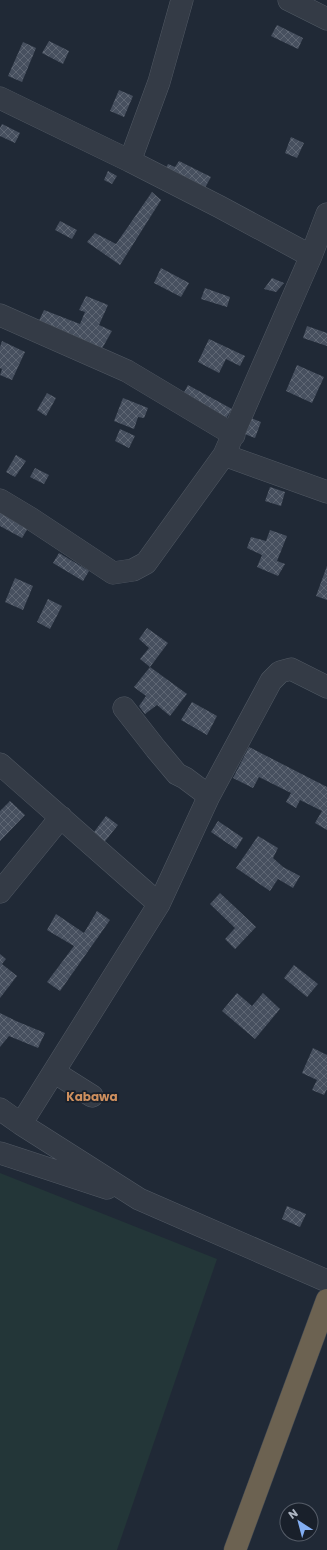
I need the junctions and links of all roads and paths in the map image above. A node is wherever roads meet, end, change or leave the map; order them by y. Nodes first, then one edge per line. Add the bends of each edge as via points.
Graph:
1 (182, 0) edge
2 (289, 0) edge
3 (327, 19) edge
4 (0, 98) edge
5 (130, 161) junction
6 (327, 214) edge
7 (311, 256) junction
8 (0, 315) edge
9 (234, 435) junction
10 (224, 455) junction
11 (327, 492) edge
12 (0, 500) edge
13 (327, 687) edge
14 (124, 708) dead end
15 (0, 764) edge
16 (209, 796) junction
17 (61, 816) junction
18 (0, 892) edge
19 (159, 904) junction
20 (54, 1072) junction
21 (92, 1096) dead end
22 (0, 1109) edge
23 (21, 1124) junction
24 (0, 1153) edge
25 (139, 1199) junction
26 (327, 1281) edge
27 (327, 1300) edge
28 (235, 1550) edge

1 - 5 street via 159,82
2 - 3 street
4 - 5 street
5 - 7 street
6 - 7 street
7 - 9 street
8 - 9 street via 127,371
9 - 10 street
10 - 11 street
10 - 12 street via 146,563 133,570 113,573
13 - 16 street via 291,668 280,672 271,681
14 - 16 street via 177,774
15 - 17 street
16 - 19 street
17 - 18 street
17 - 19 street
19 - 20 street
20 - 21 street
20 - 23 street
22 - 23 street
23 - 25 street
24 - 25 street
25 - 26 street
27 - 28 highway

